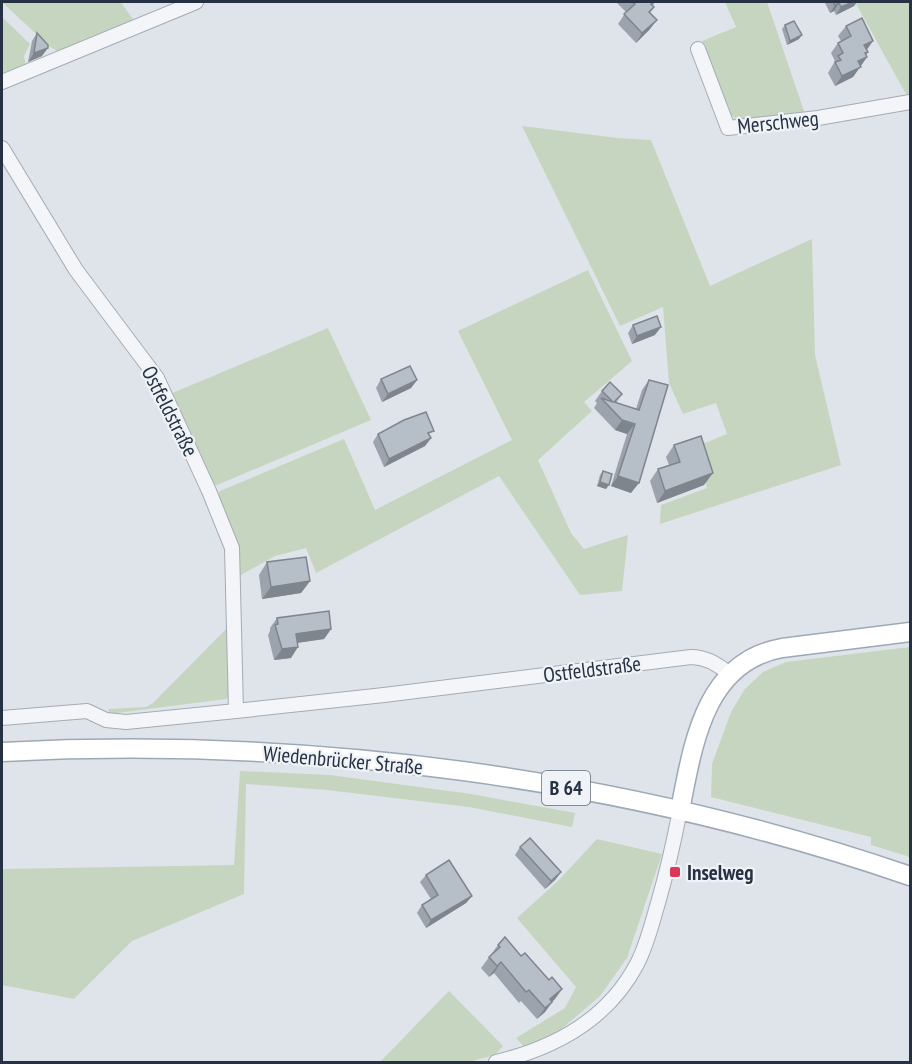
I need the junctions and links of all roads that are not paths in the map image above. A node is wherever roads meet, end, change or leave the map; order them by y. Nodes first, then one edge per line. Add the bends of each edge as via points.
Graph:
1 (196, 2) edge
2 (698, 49) dead end
3 (2, 82) edge
4 (910, 102) edge
5 (2, 148) edge
6 (910, 632) edge
7 (729, 674) junction
8 (236, 711) junction
9 (2, 718) edge
10 (2, 752) edge
11 (680, 810) junction
12 (910, 876) edge
13 (496, 1062) edge

1 - 3 street
2 - 4 street, Merschweg via 728,128
5 - 8 street, Ostfeldstraße via 76,270 157,378 209,491 232,548
6 - 7 main road via 771,650 751,657
7 - 8 street, Ostfeldstraße via 707,659 691,657
7 - 11 main road via 715,691 704,715
8 - 9 street, Ostfeldstraße via 126,722 106,720 87,711
10 - 11 main road, Wiedenbrücker Straße / B 64 via 199,750 331,758 519,779
11 - 12 main road, Wiedenbrücker Straße / B 64
11 - 13 street via 646,943 620,990 570,1034 540,1050

